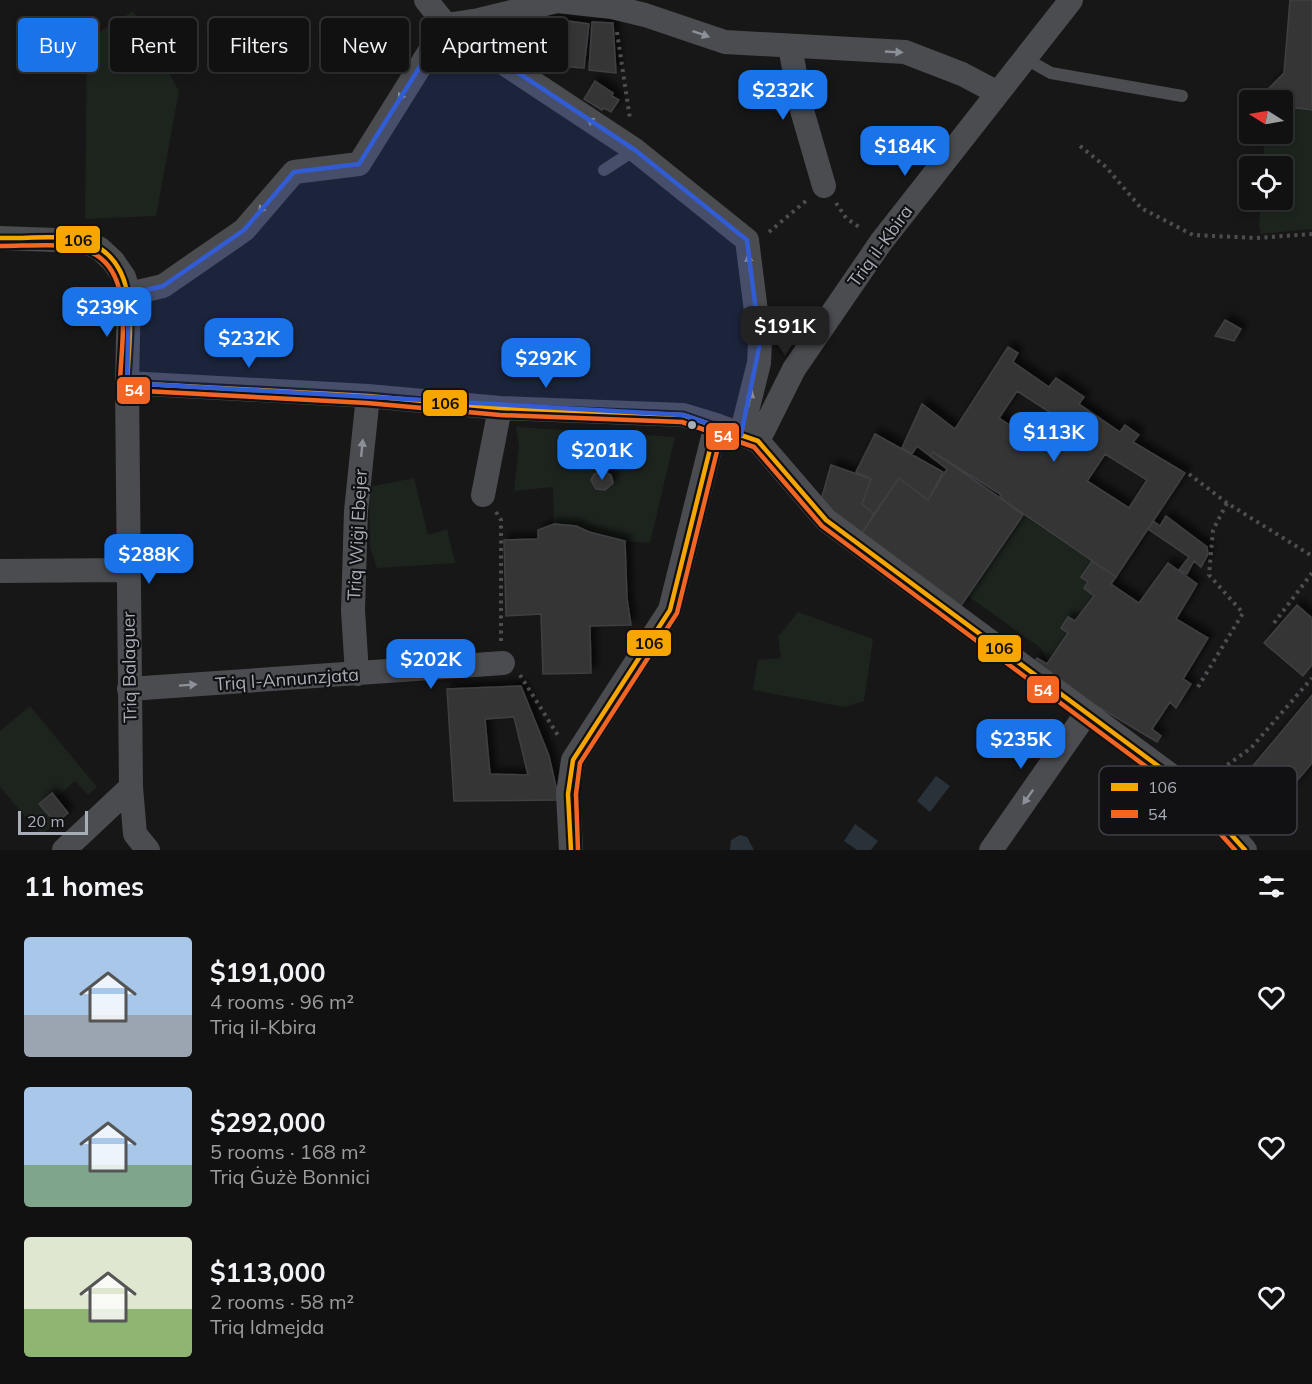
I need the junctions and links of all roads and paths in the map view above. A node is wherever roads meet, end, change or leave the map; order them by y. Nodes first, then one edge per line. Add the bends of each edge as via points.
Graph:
1 (426, 0) edge
2 (1071, 0) edge
3 (561, 1) edge
4 (612, 7) junction
5 (649, 7) edge
6 (440, 18) edge
7 (483, 18) edge
8 (790, 46) junction
9 (1026, 59) junction
10 (421, 66) edge
11 (516, 72) edge
12 (998, 93) junction
13 (1182, 96) dead end
14 (1080, 146) dead end
15 (635, 150) junction
16 (604, 170) dead end
17 (824, 186) junction
18 (1312, 234) edge
19 (0, 238) edge
20 (747, 240) junction
21 (881, 242) junction
22 (129, 294) junction
23 (759, 363) junction
24 (127, 383) junction
25 (786, 384) junction
26 (368, 396) junction
27 (500, 408) junction
28 (716, 425) junction
29 (749, 438) junction
30 (1189, 474) dead end
31 (483, 495) joint
32 (1227, 504) junction
33 (1312, 556) edge
34 (128, 570) junction
35 (0, 571) edge
36 (1312, 573) edge
37 (1274, 623) dead end
38 (503, 663) junction
39 (357, 674) junction
40 (1312, 678) edge
41 (1198, 687) dead end
42 (129, 689) junction
43 (1086, 714) junction
44 (573, 760) junction
45 (1158, 766) edge
46 (1226, 766) edge
47 (131, 788) junction
48 (1232, 835) edge
49 (64, 850) edge
50 (148, 850) edge
51 (571, 850) edge
52 (991, 850) edge
53 (1245, 850) edge

1 - 6 street
2 - 9 street, Triq il-Kbira
3 - 4 street
3 - 7 street
4 - 5 street
4 - 15 path
5 -> 8 street via 725,42
8 -> 12 street via 905,52
8 - 17 street via 801,107
9 - 12 street, Triq il-Kbira
9 - 13 lane via 1051,73
10 -> 22 street via 359,164 294,172 244,230 163,286
15 -> 11 street
12 - 21 street, Triq il-Kbira
14 - 18 path via 1106,167 1141,208 1193,235 1256,238
15 - 16 lane
15 - 20 street
17 - 20 path via 763,237
17 - 21 path via 846,218
19 - 22 street via 84,241 113,261
23 -> 20 street
21 - 25 street, Triq il-Kbira
22 - 24 street, Triq Balaguer
23 - 25 street
29 -> 23 street
24 - 26 street
24 - 34 street, Triq Balaguer
25 - 29 street, Triq il-Kbira
26 - 27 street
39 -> 26 street, Triq Wiġi Ebejer via 356,511
27 - 28 street via 683,415
27 - 31 street
28 - 29 street
28 - 44 street via 670,610
29 - 43 street via 826,520
30 - 32 path
31 - 38 path via 501,519
32 - 33 path
32 - 41 path via 1213,530 1209,575 1243,613
34 - 35 street
34 - 42 street, Triq Balaguer
36 - 37 path
38 - 39 street, Triq l-Annunzjata
38 - 44 path via 519,673
42 -> 39 street, Triq l-Annunzjata
40 - 46 path via 1251,748
42 - 47 street, Triq Balaguer
43 - 45 street
43 -> 52 street
44 - 51 street via 568,794
47 - 49 street
47 - 50 street, Triq Balaguer via 135,834
48 - 53 street

